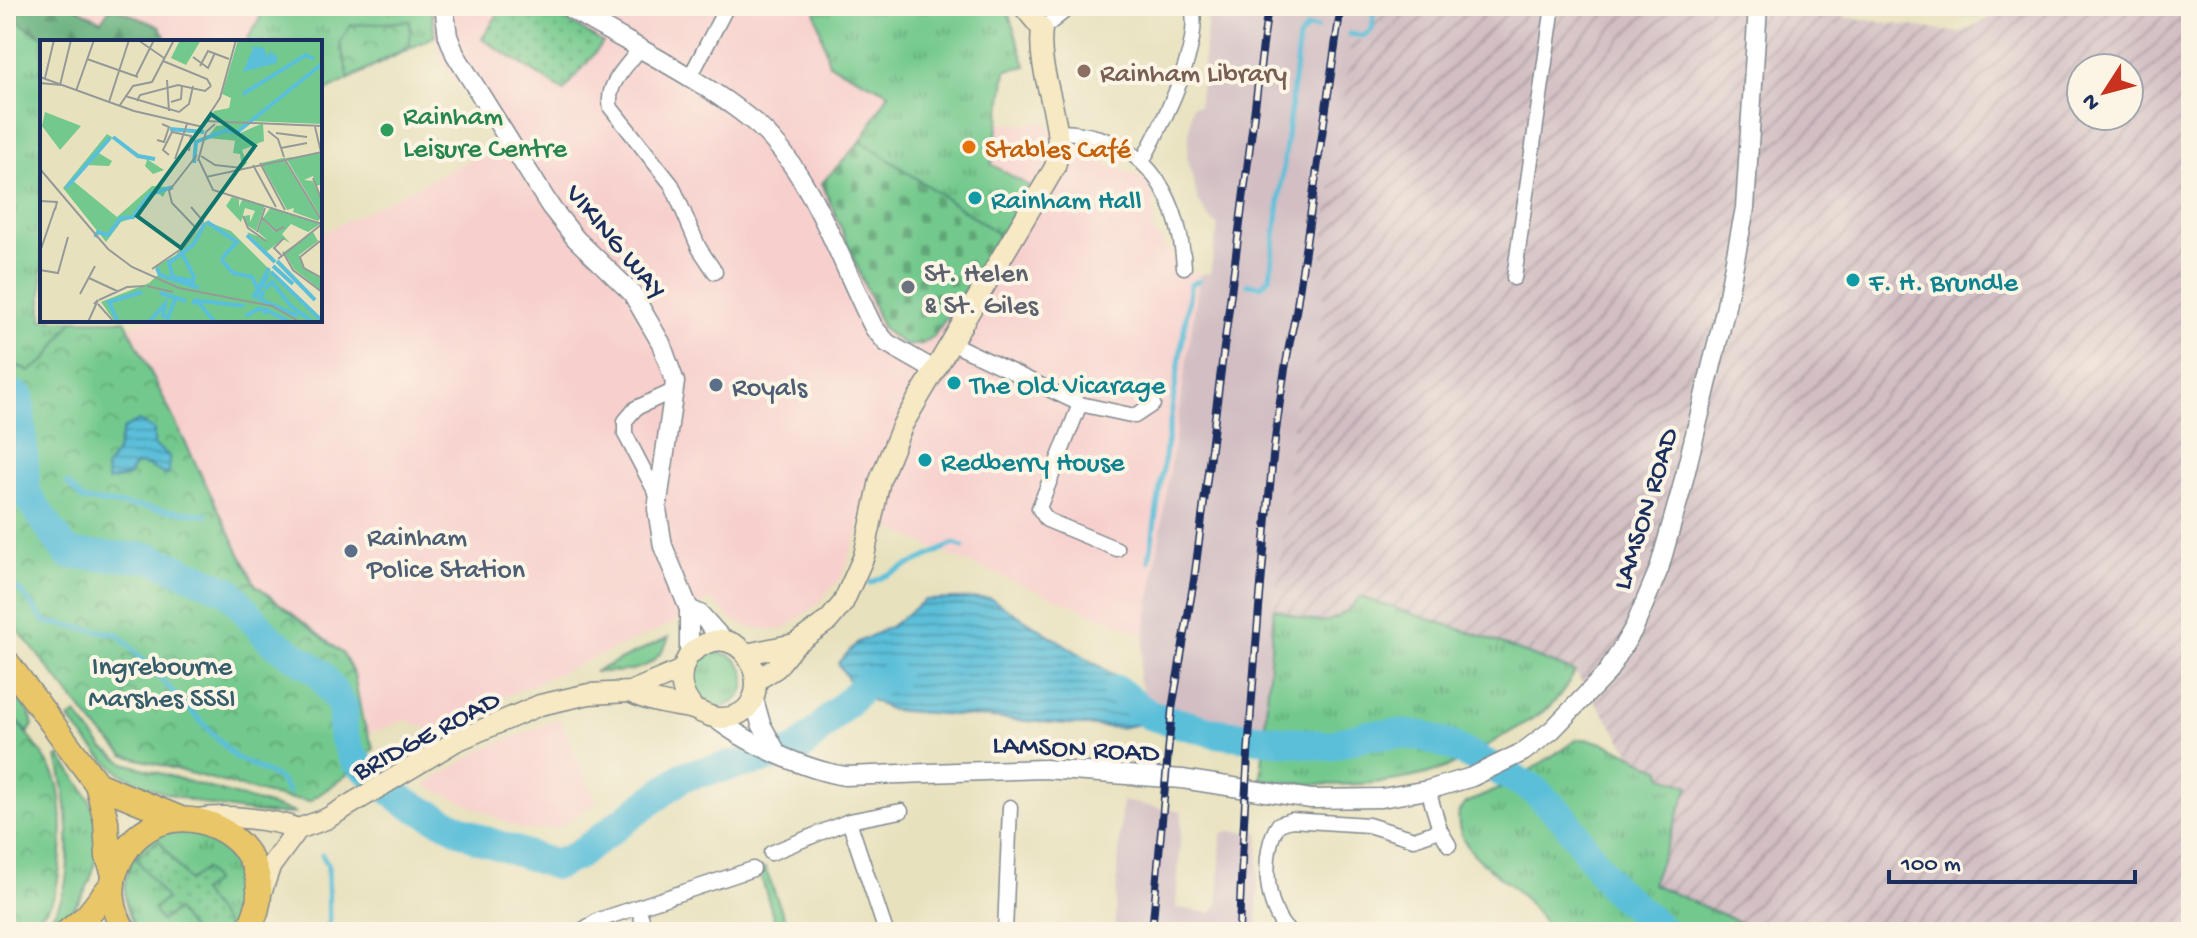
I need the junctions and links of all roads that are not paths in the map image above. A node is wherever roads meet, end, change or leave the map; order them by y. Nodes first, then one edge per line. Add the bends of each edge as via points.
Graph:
1 (444, 6) edge
2 (566, 6) edge
3 (727, 6) edge
4 (1023, 6) edge
5 (1071, 6) edge
6 (1192, 6) edge
7 (1553, 6) edge
8 (1758, 6) edge
9 (1042, 29) junction
10 (639, 50) junction
11 (689, 79) junction
12 (1058, 132) junction
13 (1143, 160) junction
14 (1184, 267) dead end
15 (715, 272) dead end
16 (1514, 278) dead end
17 (949, 342) junction
18 (934, 370) junction
19 (673, 391) junction
20 (1080, 404) junction
21 (1153, 404) dead end
22 (658, 497) junction
23 (1117, 549) dead end
24 (689, 609) junction
25 (725, 642) junction
26 (795, 644) junction
27 (746, 654) junction
28 (6, 661) edge
29 (686, 662) junction
30 (755, 688) junction
31 (630, 692) junction
32 (694, 709) junction
33 (715, 718) junction
34 (776, 751) junction
35 (97, 784) junction
36 (1428, 790) junction
37 (1010, 807) dead end
38 (901, 811) dead end
39 (189, 819) junction
40 (849, 821) junction
41 (298, 829) junction
42 (1440, 830) junction
43 (1449, 845) dead end
44 (771, 853) dead end
45 (753, 869) dead end
46 (113, 879) junction
47 (638, 907) junction
48 (254, 921) edge
49 (67, 932) edge
50 (125, 932) edge
51 (579, 932) edge
52 (646, 932) edge
53 (886, 932) edge
54 (1005, 932) edge
55 (1289, 932) edge

1 - 19 street, VIKING WAY via 455,54 536,184 576,239 640,305 671,368
2 - 10 street
3 - 11 street
4 - 9 main road
5 - 9 street
6 - 13 street via 1196,23 1187,53 1168,111
7 - 16 street
8 - 36 street, LAMSON ROAD via 1745,208 1725,311 1659,569 1634,628 1578,707 1523,752 1472,777
9 - 12 main road via 1041,61
10 - 11 street
10 - 15 street via 611,87 611,108 672,185
11 - 18 street via 755,123 783,154 808,190 874,328 887,343
12 - 13 street via 1078,131
12 - 17 main road via 1055,167
13 - 14 street via 1166,189 1176,214
17 - 18 main road
17 - 20 street
18 - 26 main road via 903,424 880,480 864,556 843,603
19 - 22 street, VIKING WAY
19 - 22 street via 636,408 625,421 625,434
20 - 21 street via 1135,416
20 - 23 street via 1039,508 1047,520
22 - 24 street, VIKING WAY via 663,546
24 - 25 street
24 - 29 street
25 - 27 main road
25 - 29 main road, BRIDGE ROAD via 705,644
26 - 27 main road
26 - 30 main road
27 - 30 main road via 754,666
28 - 35 main road
29 - 31 main road, BRIDGE ROAD
29 - 32 main road via 682,691
30 - 33 main road via 738,713
30 - 34 street via 761,724
31 - 32 main road, BRIDGE ROAD
31 - 41 main road, BRIDGE ROAD via 540,705 456,741 326,819
32 - 33 main road, BRIDGE ROAD
33 - 34 street, LAMSON ROAD
34 - 36 street, LAMSON ROAD via 816,770 858,777 1044,769 1182,779 1311,799 1381,798
35 - 39 main road
35 - 46 main road
36 - 42 street
37 - 54 street
38 - 40 street
39 - 41 main road via 217,815
39 - 46 main road via 153,826 136,838 122,854
39 - 48 main road via 218,826 250,856 258,877
40 - 44 street
40 - 53 street
41 - 48 main road via 270,867
42 - 43 street
42 - 55 street via 1414,839 1368,825 1291,820 1279,824 1270,840 1269,899
45 - 47 street
46 - 49 main road via 87,916
46 - 50 main road via 114,907
47 - 51 street
47 - 52 street

